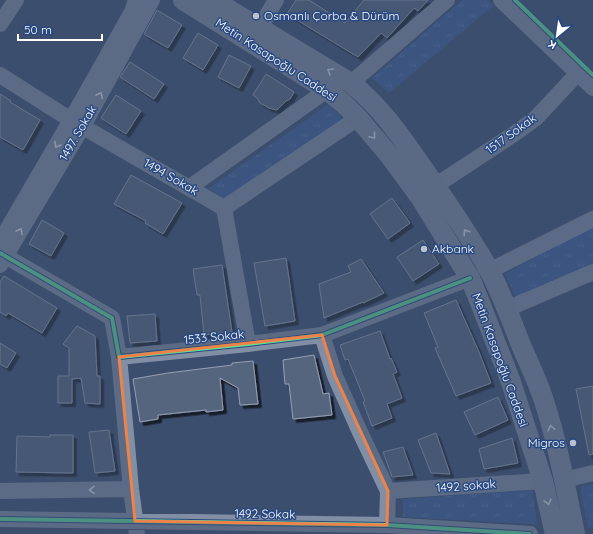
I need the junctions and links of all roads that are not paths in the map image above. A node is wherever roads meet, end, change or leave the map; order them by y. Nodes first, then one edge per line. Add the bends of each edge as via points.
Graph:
1 (16, 0) edge
2 (136, 0) edge
3 (152, 0) edge
4 (183, 0) edge
5 (213, 0) edge
6 (276, 0) edge
7 (447, 0) edge
8 (501, 0) edge
9 (0, 24) edge
10 (259, 29) junction
11 (578, 72) junction
12 (0, 75) edge
13 (351, 83) junction
14 (593, 88) edge
15 (327, 90) junction
16 (358, 118) junction
17 (77, 123) junction
18 (435, 186) junction
19 (190, 187) junction
20 (224, 208) junction
21 (593, 219) edge
22 (1, 254) edge
23 (489, 271) junction
24 (593, 272) edge
25 (470, 278) junction
26 (507, 309) junction
27 (322, 335) junction
28 (248, 344) junction
29 (118, 357) junction
30 (593, 473) edge
31 (543, 480) junction
32 (564, 480) junction
33 (131, 489) junction
34 (0, 491) edge
35 (388, 491) junction
36 (0, 520) edge
37 (387, 525) junction
38 (136, 528) edge
39 (284, 529) edge
40 (530, 534) edge
41 (555, 534) edge
42 (575, 534) edge

1 - 9 street
2 - 17 street, 1497. Sokak
17 -> 3 street, 1497. Sokak
4 - 15 main road, Metin Kasapoğlu Caddesi
5 - 10 main road, Metin Kasapoğlu Caddesi
6 - 10 street
7 - 13 street
8 - 11 street
13 -> 10 main road, Metin Kasapoğlu Caddesi
11 - 14 street
11 - 18 street, 1517 Sokak via 536,118
12 - 17 street, 1494 Sokak
13 - 18 main road, Metin Kasapoğlu Caddesi via 380,110
15 - 16 main road, Metin Kasapoğlu Caddesi
15 - 19 street
16 - 20 street
16 -> 25 main road, Metin Kasapoğlu Caddesi via 390,156 420,198
17 - 19 street, 1494 Sokak
17 - 22 street, 1497. Sokak
23 -> 18 main road, Metin Kasapoğlu Caddesi
19 - 20 street, 1494 Sokak
20 - 28 street
21 - 23 street
22 - 29 street via 112,318
23 - 26 main road, Metin Kasapoğlu Caddesi
24 - 26 street
25 - 27 street, 1533 Sokak
25 - 31 main road, Metin Kasapoğlu Caddesi via 511,382
32 -> 26 main road, Metin Kasapoğlu Caddesi via 544,400
27 - 28 street, 1533 Sokak
27 - 35 street via 335,376
28 - 29 street, 1533 Sokak
29 - 33 street
30 - 32 street
31 - 35 street, 1492 sokak
31 -> 41 main road, Metin Kasapoğlu Caddesi
32 - 42 main road, Metin Kasapoğlu Caddesi
33 -> 34 street
33 - 38 street
35 - 37 street
36 - 38 street, 1492 Sokak
37 - 39 street, 1492 Sokak
37 - 40 street, 1492 Sokak
38 - 39 street, 1492 Sokak

